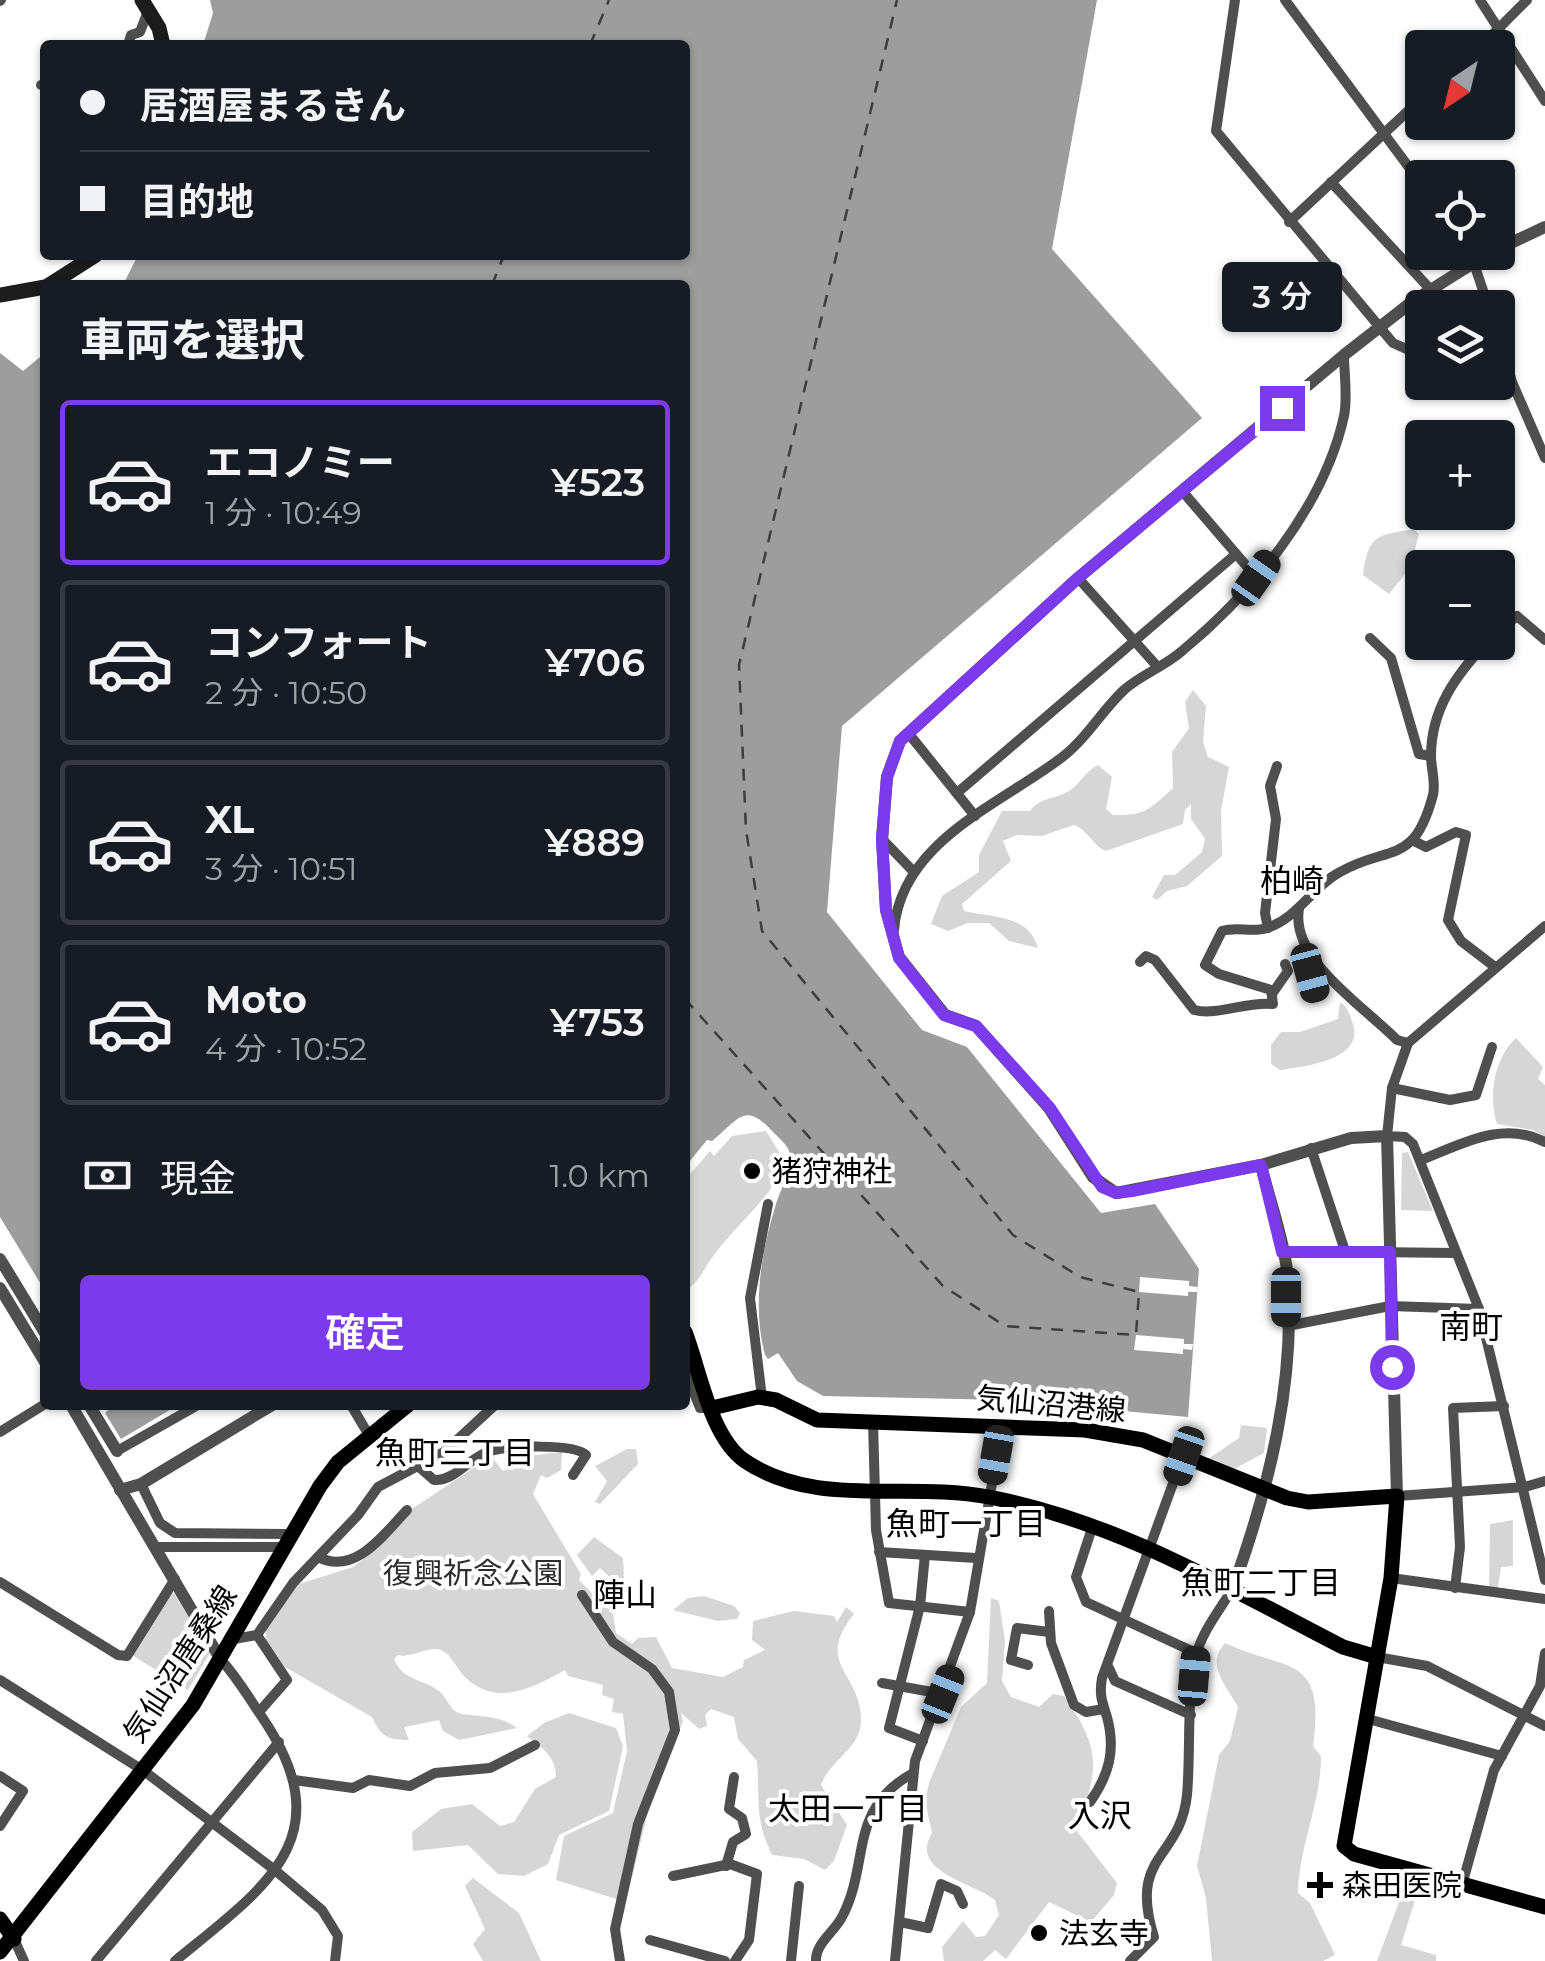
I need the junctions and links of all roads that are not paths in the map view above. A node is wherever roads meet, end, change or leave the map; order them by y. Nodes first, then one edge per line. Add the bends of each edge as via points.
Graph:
1 (1236, 0) edge
2 (1284, 0) edge
3 (1480, 0) edge
4 (1527, 0) edge
5 (145, 5) edge
6 (1500, 28) junction
7 (130, 40) edge
8 (161, 40) edge
9 (1545, 101) edge
10 (1405, 113) edge
11 (1385, 131) junction
12 (1405, 160) edge
13 (1331, 182) junction
14 (1290, 222) junction
15 (1545, 227) edge
16 (1515, 240) edge
17 (88, 260) edge
18 (1455, 270) edge
19 (56, 280) edge
20 (40, 287) edge
21 (1431, 290) joint
22 (0, 295) edge
23 (1405, 308) edge
24 (1381, 325) junction
25 (1405, 348) edge
26 (1344, 355) junction
27 (1515, 389) edge
28 (1545, 458) edge
29 (1183, 492) junction
30 (1236, 554) junction
31 (1078, 578) junction
32 (1256, 578) junction
33 (1515, 618) edge
34 (1370, 638) dead end
35 (1545, 640) edge
36 (1135, 642) junction
37 (1470, 660) edge
38 (1156, 666) junction
39 (908, 734) junction
40 (1430, 756) junction
41 (1277, 766) dead end
42 (957, 793) junction
43 (975, 816) junction
44 (882, 839) junction
45 (1412, 840) junction
46 (914, 872) junction
47 (1299, 909) junction
48 (1545, 926) edge
49 (1268, 928) junction
50 (893, 941) junction
51 (1304, 943) junction
52 (1140, 962) dead end
53 (1285, 964) dead end
54 (1495, 967) junction
55 (1272, 994) junction
56 (1316, 997) dead end
57 (1408, 1043) junction
58 (1492, 1046) dead end
59 (1392, 1088) junction
60 (1387, 1136) junction
61 (1545, 1142) edge
62 (1310, 1148) junction
63 (1421, 1160) junction
64 (1261, 1165) junction
65 (768, 1204) dead end
66 (1282, 1252) junction
67 (1344, 1252) junction
68 (1390, 1252) junction
69 (1456, 1252) junction
70 (0, 1259) edge
71 (0, 1288) edge
72 (1390, 1306) junction
73 (1479, 1309) junction
74 (40, 1325) edge
75 (1286, 1326) junction
76 (690, 1346) edge
77 (40, 1354) edge
78 (690, 1383) edge
79 (762, 1398) junction
80 (1504, 1406) junction
81 (40, 1407) edge
82 (712, 1408) junction
83 (73, 1410) edge
84 (92, 1410) edge
85 (189, 1410) edge
86 (264, 1410) edge
87 (353, 1410) edge
88 (402, 1410) edge
89 (490, 1410) edge
90 (874, 1422) junction
91 (1002, 1424) junction
92 (0, 1432) edge
93 (370, 1436) junction
94 (117, 1451) joint
95 (1184, 1456) junction
96 (419, 1467) junction
97 (574, 1475) dead end
98 (1545, 1480) edge
99 (141, 1484) junction
100 (1525, 1487) junction
101 (872, 1489) junction
102 (120, 1490) junction
103 (1454, 1492) junction
104 (1266, 1493) junction
105 (1398, 1496) junction
106 (989, 1497) junction
107 (407, 1510) dead end
108 (1093, 1525) junction
109 (286, 1540) junction
110 (1152, 1546) junction
111 (155, 1548) junction
112 (879, 1552) junction
113 (925, 1555) junction
114 (318, 1557) junction
115 (976, 1558) junction
116 (1391, 1578) junction
117 (175, 1579) junction
118 (1545, 1580) edge
119 (0, 1582) edge
120 (1233, 1588) junction
121 (1455, 1588) junction
122 (582, 1595) dead end
123 (1545, 1599) edge
124 (920, 1606) junction
125 (1049, 1611) dead end
126 (970, 1612) junction
127 (1126, 1620) junction
128 (1049, 1632) junction
129 (256, 1636) junction
130 (234, 1639) junction
131 (1196, 1653) junction
132 (1545, 1653) edge
133 (1377, 1657) junction
134 (221, 1660) junction
135 (1028, 1664) dead end
136 (1109, 1668) junction
137 (0, 1680) edge
138 (882, 1683) dead end
139 (900, 1684) junction
140 (943, 1694) junction
141 (1104, 1709) junction
142 (258, 1712) junction
143 (1525, 1712) junction
144 (1191, 1715) junction
145 (1368, 1718) junction
146 (1545, 1726) edge
147 (923, 1741) junction
148 (279, 1742) junction
149 (535, 1745) dead end
150 (1502, 1756) junction
151 (144, 1771) junction
152 (913, 1773) junction
153 (0, 1776) edge
154 (734, 1777) dead end
155 (294, 1780) junction
156 (1090, 1802) dead end
157 (212, 1822) junction
158 (0, 1826) edge
159 (726, 1866) junction
160 (276, 1871) junction
161 (673, 1876) dead end
162 (1462, 1885) junction
163 (799, 1886) dead end
164 (962, 1904) dead end
165 (1545, 1908) edge
166 (0, 1919) edge
167 (900, 1922) junction
168 (14, 1939) junction
169 (650, 1940) dead end
170 (0, 1952) edge
171 (24, 1961) edge
172 (96, 1961) edge
173 (175, 1961) edge
174 (335, 1961) edge
175 (620, 1961) edge
176 (725, 1961) edge
177 (736, 1961) edge
178 (790, 1961) edge
179 (816, 1961) edge
180 (895, 1961) edge
181 (1130, 1961) edge

1 - 14 street via 1216,131
2 - 11 street
3 - 6 street
4 - 6 street
5 - 7 street via 140,32
5 - 8 main road
6 - 9 street
10 - 11 street
11 - 12 street
11 - 13 street
13 - 14 street
13 - 21 street
14 - 24 street
15 - 16 street
17 - 19 main road
18 - 21 street
20 - 22 main road
23 - 24 street
24 - 25 street
24 - 26 street
26 - 29 street
26 - 32 street via 1345,414 1319,487
27 - 28 street
29 - 30 street
29 - 31 street
30 - 32 street
30 - 36 street
31 - 36 street
31 - 39 street
32 - 38 street via 1178,655
33 - 35 street
34 - 40 street via 1391,658 1419,754
36 - 38 street
36 - 42 street
37 - 40 street via 1453,679
38 - 43 street via 1062,758
39 - 42 street
39 - 44 street via 887,777
40 - 45 street via 1434,790
41 - 49 street via 1270,786 1276,819
42 - 43 street
43 - 46 street
44 - 46 street
44 - 50 street
45 - 47 street via 1390,856 1338,872
45 - 54 street via 1426,847 1456,832 1466,836 1448,920
46 - 50 street via 895,916
47 - 49 street
47 - 51 street
48 - 54 street
49 - 55 street via 1222,931 1205,965
50 - 64 street via 944,1015 976,1026 1050,1108 1102,1187 1132,1191
51 - 56 street
51 - 57 street via 1322,968
52 - 55 street via 1146,956 1155,960 1181,998 1204,1013 1272,1004
53 - 55 street via 1288,972
54 - 57 street
57 - 59 street
58 - 59 street via 1476,1095 1450,1100
59 - 60 street
60 - 62 street
60 - 63 street via 1405,1137
60 - 68 street
61 - 63 street via 1511,1132 1484,1135
62 - 64 street
62 - 67 street
63 - 69 street
64 - 66 street
65 - 79 street via 750,1298
66 - 67 street
66 - 75 street
67 - 68 street
68 - 69 street
68 - 72 street
69 - 73 street
70 - 74 street
71 - 77 street
72 - 73 street
72 - 75 street
72 - 105 street
73 - 80 street
75 - 104 street
76 - 82 main road
78 - 82 street via 700,1408
79 - 82 main road
79 - 90 main road, 気仙沼港線 via 817,1420
80 - 100 street
80 - 103 street via 1453,1408
81 - 92 street
82 - 101 main road via 732,1449 780,1480
83 - 102 street
84 - 94 street
85 - 94 street
86 - 99 street
87 - 93 street
88 - 93 main road, 気仙沼唐桑線
89 - 96 street
90 - 91 main road, 気仙沼港線
90 - 101 street
91 - 95 main road, 気仙沼港線 via 1104,1433
91 - 106 street
93 - 109 main road, 気仙沼唐桑線 via 338,1462
95 - 104 main road, 気仙沼港線
95 - 110 street
96 - 97 street via 445,1480 493,1450 572,1447 586,1455
96 - 114 street via 378,1487
98 - 100 street
99 - 102 street
99 - 109 street via 160,1523 175,1534
100 - 103 street
100 - 118 street
101 - 106 main road
101 - 112 street
102 - 111 street
103 - 105 street
103 - 121 street via 1460,1547
104 - 105 main road, 気仙沼港線 via 1308,1502
104 - 120 street
105 - 116 main road
106 - 108 main road
106 - 115 street
107 - 114 street via 354,1558 330,1563
108 - 110 main road
108 - 127 street via 1076,1577 1079,1591 1086,1602
109 - 111 street
109 - 130 main road, 気仙沼唐桑線
110 - 120 main road
110 - 127 street
111 - 117 street
112 - 113 street
112 - 124 street via 888,1603
113 - 115 street
113 - 124 street
114 - 129 street
115 - 126 street
116 - 121 street
116 - 133 main road
117 - 119 street via 128,1656
117 - 134 street
120 - 131 street
120 - 133 main road via 1334,1642
121 - 123 street
122 - 175 street via 613,1642 652,1669 669,1692 676,1730 638,1824 616,1929
124 - 126 street
124 - 139 street
125 - 128 street
126 - 140 street
127 - 131 street
127 - 136 street
128 - 135 street via 1017,1628 1011,1660
128 - 141 street via 1074,1705 1086,1712
129 - 130 street
129 - 142 street via 288,1680
130 - 134 main road, 気仙沼唐桑線
131 - 144 street
132 - 143 street via 1540,1686
133 - 143 street via 1427,1666
133 - 145 main road
134 - 142 street
134 - 151 main road, 気仙沼唐桑線
136 - 141 street via 1098,1696
136 - 144 street via 1115,1682
137 - 151 street
138 - 139 street
139 - 140 street
139 - 147 street via 889,1728
140 - 147 street
141 - 156 street via 1112,1751
142 - 148 street
143 - 146 street
143 - 150 street
144 - 181 street via 1187,1796 1175,1839 1155,1858 1144,1904 1154,1937
145 - 150 street
145 - 162 main road via 1344,1846
147 - 152 street
148 - 155 street
148 - 157 street
149 - 155 street via 490,1768 436,1773 410,1786
150 - 162 street
151 - 157 street
151 - 168 main road, 気仙沼唐桑線
152 - 167 street
152 - 179 street via 877,1804 867,1822 844,1914
153 - 158 street via 23,1791
154 - 159 street via 728,1809 742,1818 746,1834 733,1842
155 - 160 street via 295,1830
157 - 160 street
157 - 172 street
159 - 161 street
159 - 177 street via 758,1874 748,1940
160 - 173 street
160 - 174 street via 322,1910 338,1936
162 - 165 main road
163 - 178 street
164 - 167 street via 940,1884 928,1928
166 - 168 main road
167 - 180 street
168 - 170 main road, 気仙沼唐桑線
168 - 171 street
169 - 176 street

